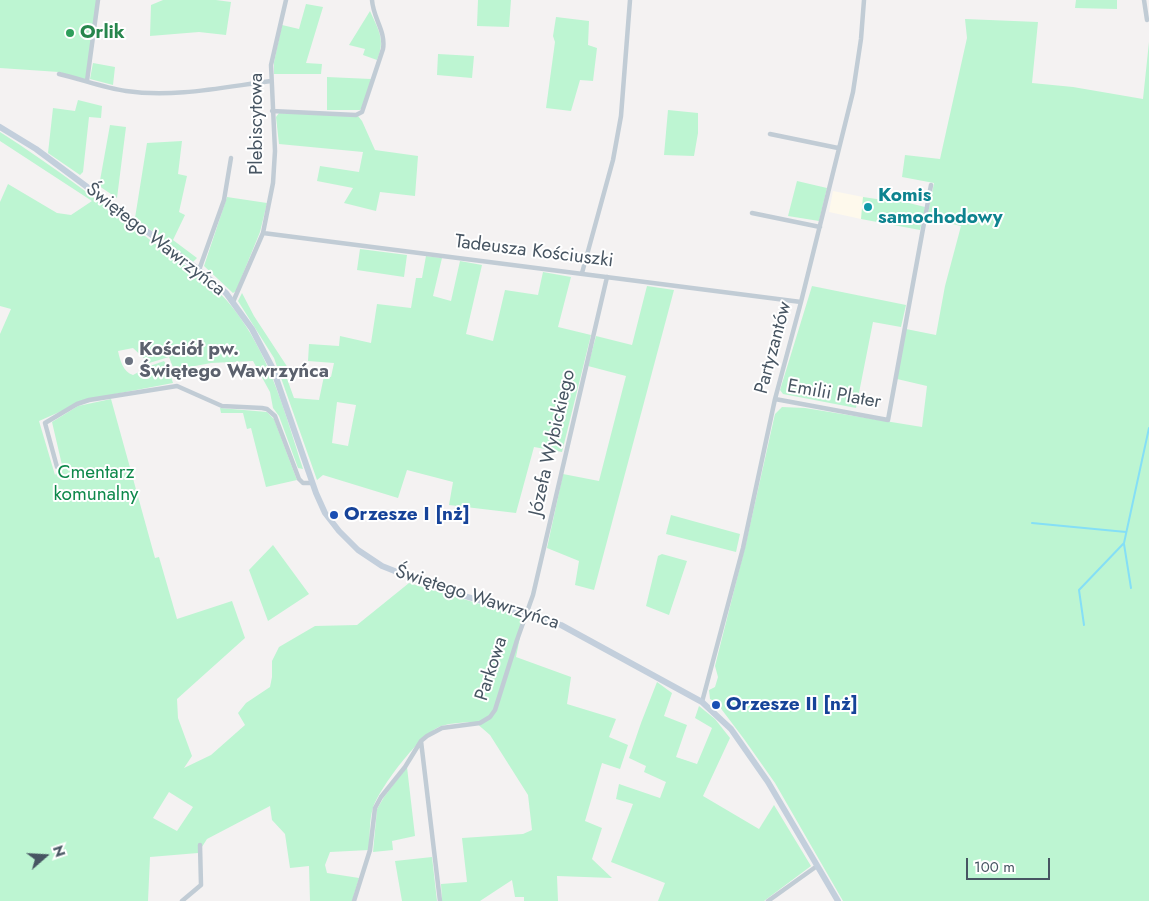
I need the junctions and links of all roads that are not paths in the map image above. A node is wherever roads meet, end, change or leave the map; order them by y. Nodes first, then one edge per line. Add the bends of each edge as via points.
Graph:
1 (98, 0) edge
2 (286, 0) edge
3 (372, 0) edge
4 (630, 0) edge
5 (864, 0) edge
6 (1144, 0) edge
7 (1147, 20) dead end
8 (59, 74) dead end
9 (87, 81) junction
10 (271, 81) junction
11 (272, 111) junction
12 (0, 127) edge
13 (770, 134) dead end
14 (838, 148) junction
15 (231, 158) dead end
16 (931, 185) dead end
17 (752, 213) dead end
18 (820, 227) junction
19 (263, 233) junction
20 (199, 270) junction
21 (582, 273) junction
22 (607, 277) junction
23 (233, 302) junction
24 (801, 302) junction
25 (775, 399) junction
26 (57, 467) dead end
27 (312, 483) junction
28 (526, 615) junction
29 (702, 702) junction
30 (421, 741) junction
31 (200, 845) dead end
32 (817, 866) junction
33 (182, 901) edge
34 (354, 901) edge
35 (440, 901) edge
36 (768, 901) edge
37 (838, 901) edge

1 - 9 street
2 - 10 street, Plebiscytowa
3 - 11 street via 384,42 362,112 356,115
4 - 21 street via 613,160
5 - 14 street, Partyzantów via 858,69
6 - 7 street
8 - 9 street
9 - 10 street via 151,94
10 - 11 street, Plebiscytowa
11 - 19 street, Plebiscytowa via 273,183
12 - 20 street, Świętego Wawrzyńca via 36,149
13 - 14 street
14 - 18 street, Partyzantów
15 - 20 street via 224,200
16 - 25 street, Emilii Plater via 888,420
17 - 18 street
18 - 24 street, Partyzantów
19 - 21 street, Tadeusza Kościuszki
19 - 23 street, Plebiscytowa
20 - 23 street, Świętego Wawrzyńca
21 - 22 street, Tadeusza Kościuszki
22 - 24 street, Tadeusza Kościuszki
22 - 28 street, Józefa Wybickiego
23 - 27 street, Świętego Wawrzyńca via 273,369
24 - 25 street, Partyzantów
25 - 29 street, Partyzantów via 743,548
26 - 27 street via 45,423 89,400 177,386 222,406 262,408 272,412 299,480
27 - 28 street, Świętego Wawrzyńca via 330,520 348,540 382,566 435,587
28 - 29 street, Świętego Wawrzyńca via 561,625
28 - 30 street, Parkowa via 499,700 490,717 480,723 442,728
29 - 32 street, Świętego Wawrzyńca via 738,738
30 - 34 street, Parkowa via 375,808 370,850
30 - 35 street
31 - 33 street via 201,886
32 - 36 street
32 - 37 street, Świętego Wawrzyńca

